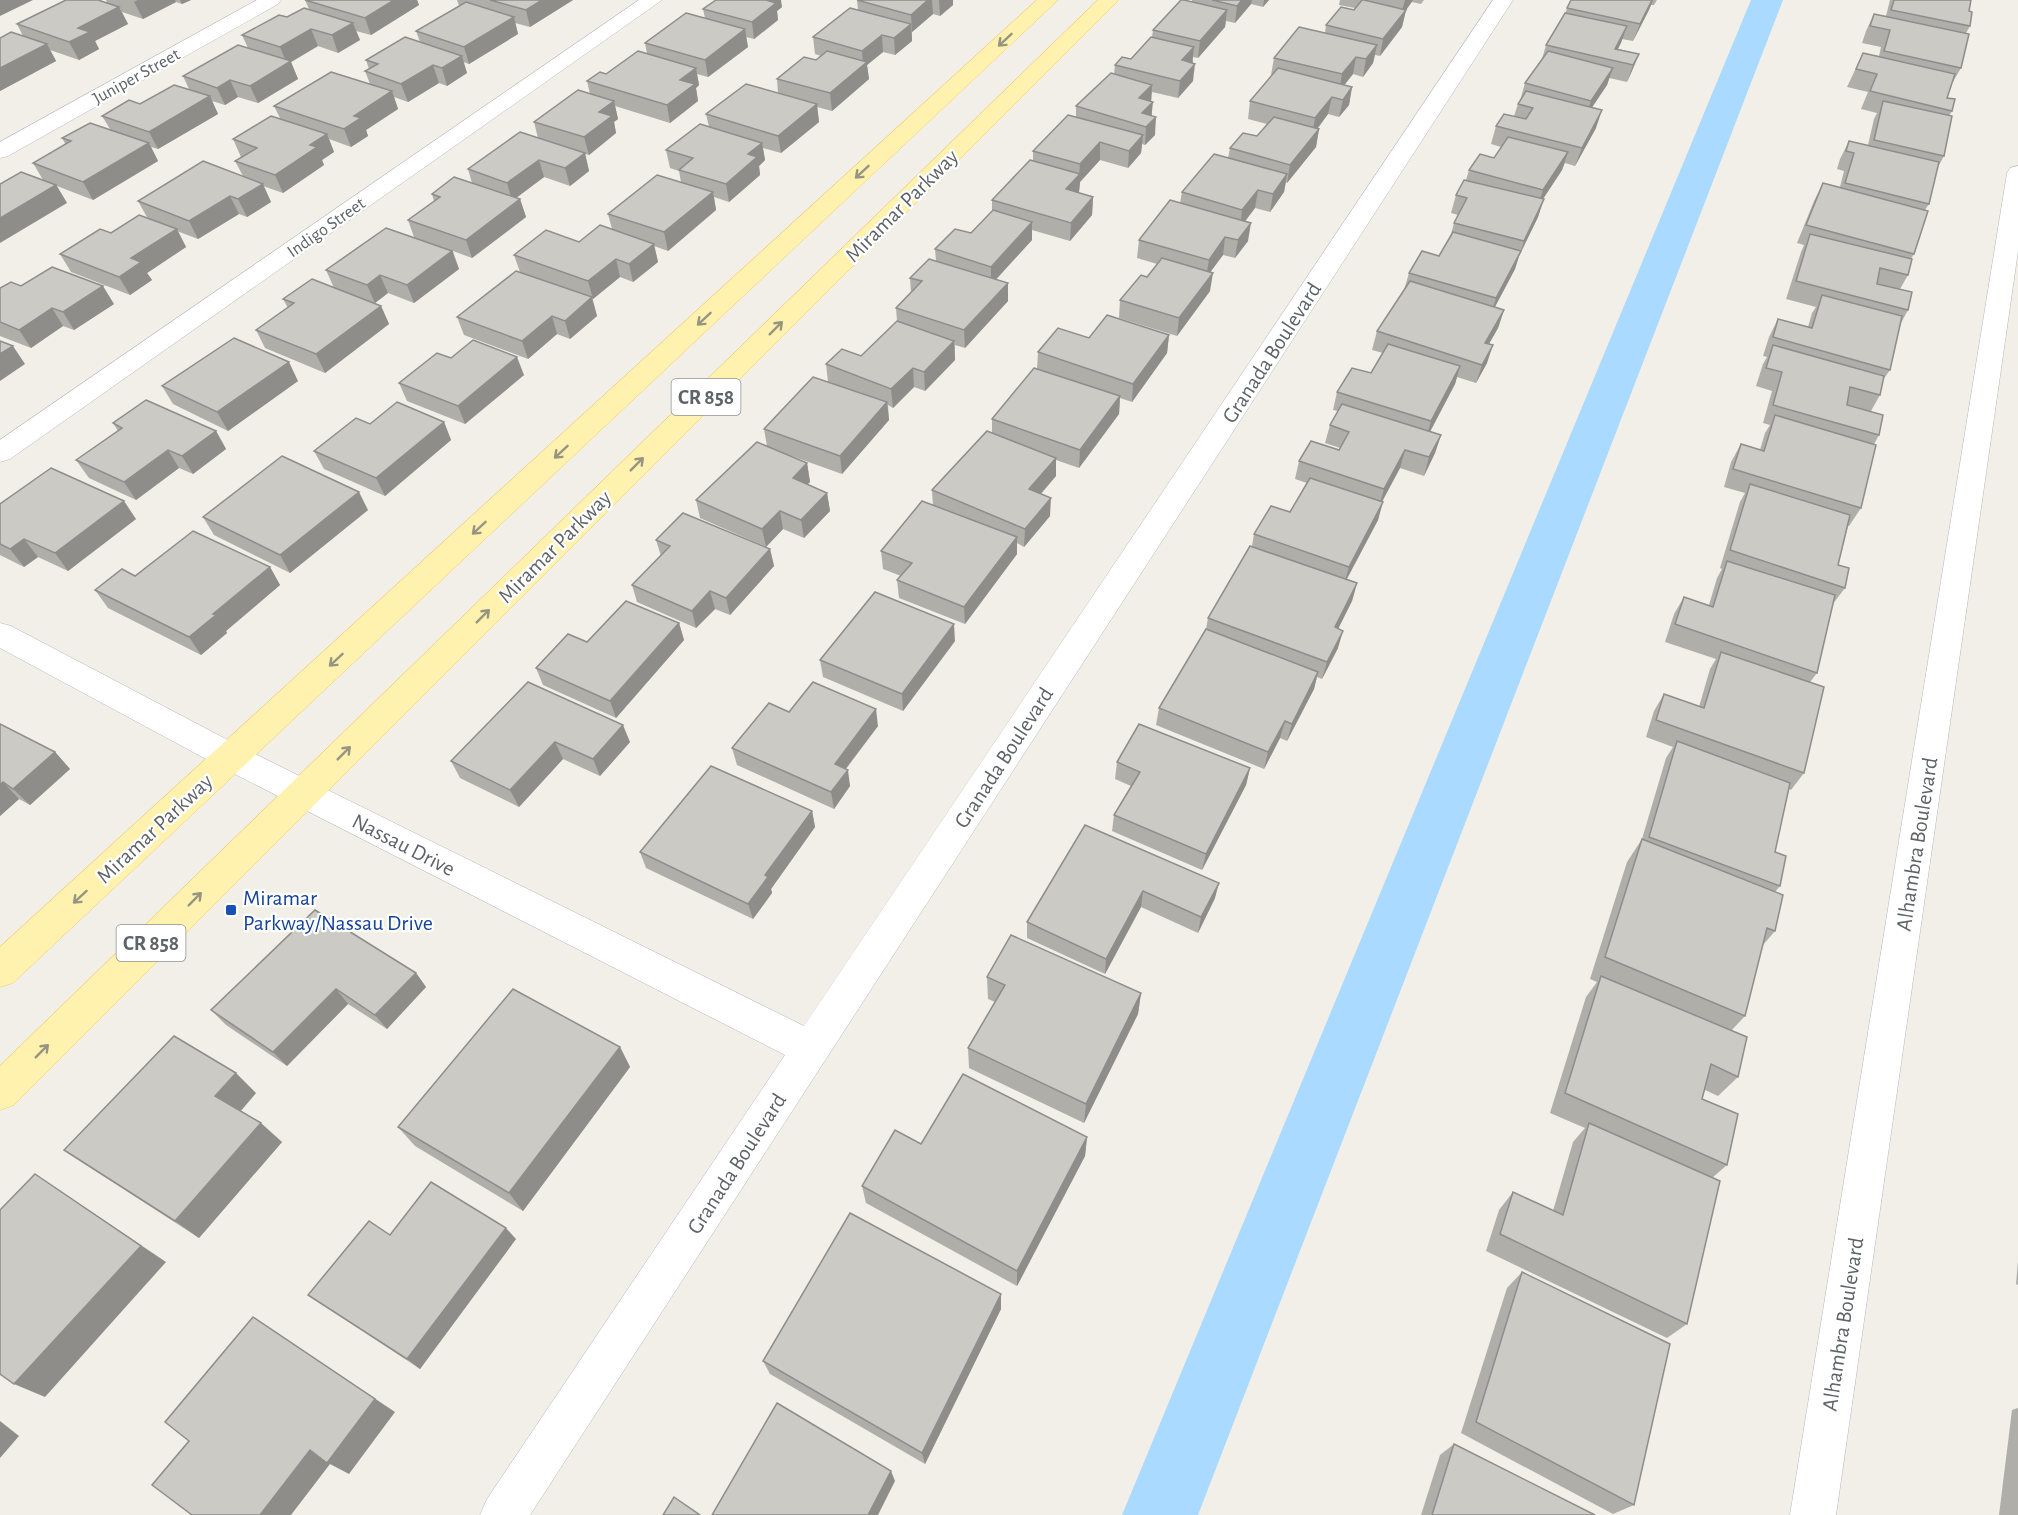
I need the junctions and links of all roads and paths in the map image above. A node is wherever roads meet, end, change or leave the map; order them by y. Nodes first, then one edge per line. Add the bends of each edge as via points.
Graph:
1 (271, 0) edge
2 (652, 0) edge
3 (1048, 0) edge
4 (1109, 0) edge
5 (1503, 0) edge
6 (0, 151) edge
7 (2018, 173) edge
8 (0, 453) edge
9 (0, 634) edge
10 (231, 757) junction
11 (302, 794) junction
12 (0, 971) edge
13 (811, 1049) junction
14 (0, 1092) edge
15 (504, 1515) edge
16 (1813, 1515) edge

1 - 6 street, Juniper Street
2 - 8 street, Indigo Street
3 -> 10 main road, Miramar Parkway / CR 858
11 -> 4 main road, Miramar Parkway / CR 858
5 - 13 street, Granada Boulevard
7 - 16 street, Alhambra Boulevard
9 - 10 street, Nassau Drive
10 - 11 street, Nassau Drive
10 -> 12 main road, Miramar Parkway / CR 858
11 - 13 street, Nassau Drive
14 -> 11 main road, Miramar Parkway / CR 858
13 - 15 street, Granada Boulevard

